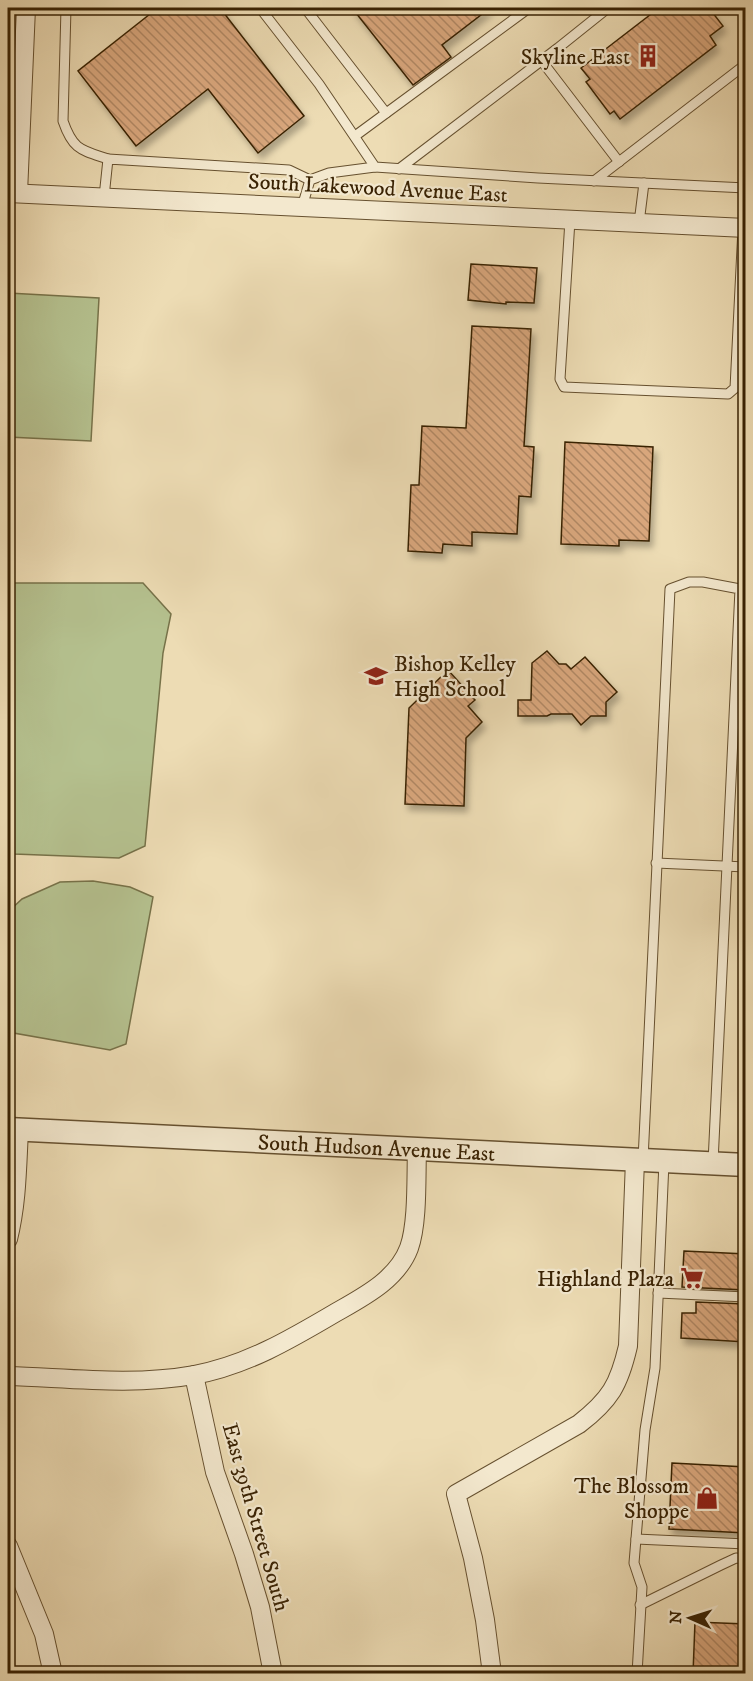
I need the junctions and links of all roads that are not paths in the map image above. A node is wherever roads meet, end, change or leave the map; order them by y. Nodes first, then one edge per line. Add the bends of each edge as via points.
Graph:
1 (26, 8) edge
2 (66, 8) edge
3 (260, 8) edge
4 (305, 8) edge
5 (529, 8) edge
6 (608, 8) edge
7 (542, 60) junction
8 (746, 64) edge
9 (386, 113) junction
10 (355, 136) junction
11 (108, 159) junction
12 (619, 162) junction
13 (375, 167) junction
14 (399, 169) junction
15 (310, 180) junction
16 (594, 181) junction
17 (644, 183) junction
18 (746, 188) edge
19 (13, 193) edge
20 (104, 197) junction
21 (302, 207) junction
22 (570, 220) junction
23 (639, 223) junction
24 (744, 228) edge
25 (741, 656) edge
26 (656, 862) junction
27 (726, 867) junction
28 (746, 867) edge
29 (13, 1129) edge
30 (417, 1149) junction
31 (647, 1161) junction
32 (712, 1163) junction
33 (746, 1165) edge
34 (8, 1239) edge
35 (658, 1293) junction
36 (746, 1297) edge
37 (195, 1375) junction
38 (8, 1376) edge
39 (636, 1539) junction
40 (746, 1544) edge
41 (8, 1546) edge
42 (746, 1559) edge
43 (11, 1565) edge
44 (640, 1605) junction
45 (54, 1674) edge
46 (273, 1674) edge
47 (492, 1674) edge
48 (637, 1674) edge

1 - 19 street
2 - 11 lane via 63,122 69,139 84,152
3 - 10 lane
4 - 9 lane
5 - 9 lane
6 - 7 lane
7 - 12 lane
7 - 14 lane
8 - 12 lane
9 - 10 lane
10 - 13 lane
11 - 15 lane via 289,170
11 - 20 lane
12 - 16 lane
13 - 14 lane
13 - 15 lane via 329,173
14 - 16 lane
15 - 21 lane
16 - 17 lane
17 - 18 lane
17 - 23 lane
19 - 20 street, South Lakewood Avenue East
20 - 21 street, South Lakewood Avenue East
21 - 22 street, South Lakewood Avenue East
22 - 23 street, South Lakewood Avenue East
22 - 24 lane via 560,379 564,387 728,394 735,388
23 - 24 street, South Lakewood Avenue East
25 - 26 lane via 740,589 703,582 670,589
25 - 27 lane
26 - 27 lane
26 - 31 lane
27 - 28 lane
27 - 32 lane
29 - 30 street, South Hudson Avenue East
29 - 34 street via 15,1204
30 - 31 street, South Hudson Avenue East
30 - 37 street via 414,1231 399,1266 384,1282 286,1341
31 - 32 street, South Hudson Avenue East
31 - 35 lane
31 - 47 street via 628,1346 612,1392 579,1424 456,1494 473,1558
32 - 33 street, South Hudson Avenue East
35 - 36 lane
35 - 39 lane via 655,1368 645,1430
37 - 38 street via 116,1380
37 - 46 street, East 39th Street South via 214,1472 260,1607
39 - 40 lane
39 - 44 lane via 634,1563 642,1587
41 - 43 street
42 - 44 lane via 736,1558
43 - 45 street via 44,1634
44 - 48 lane

